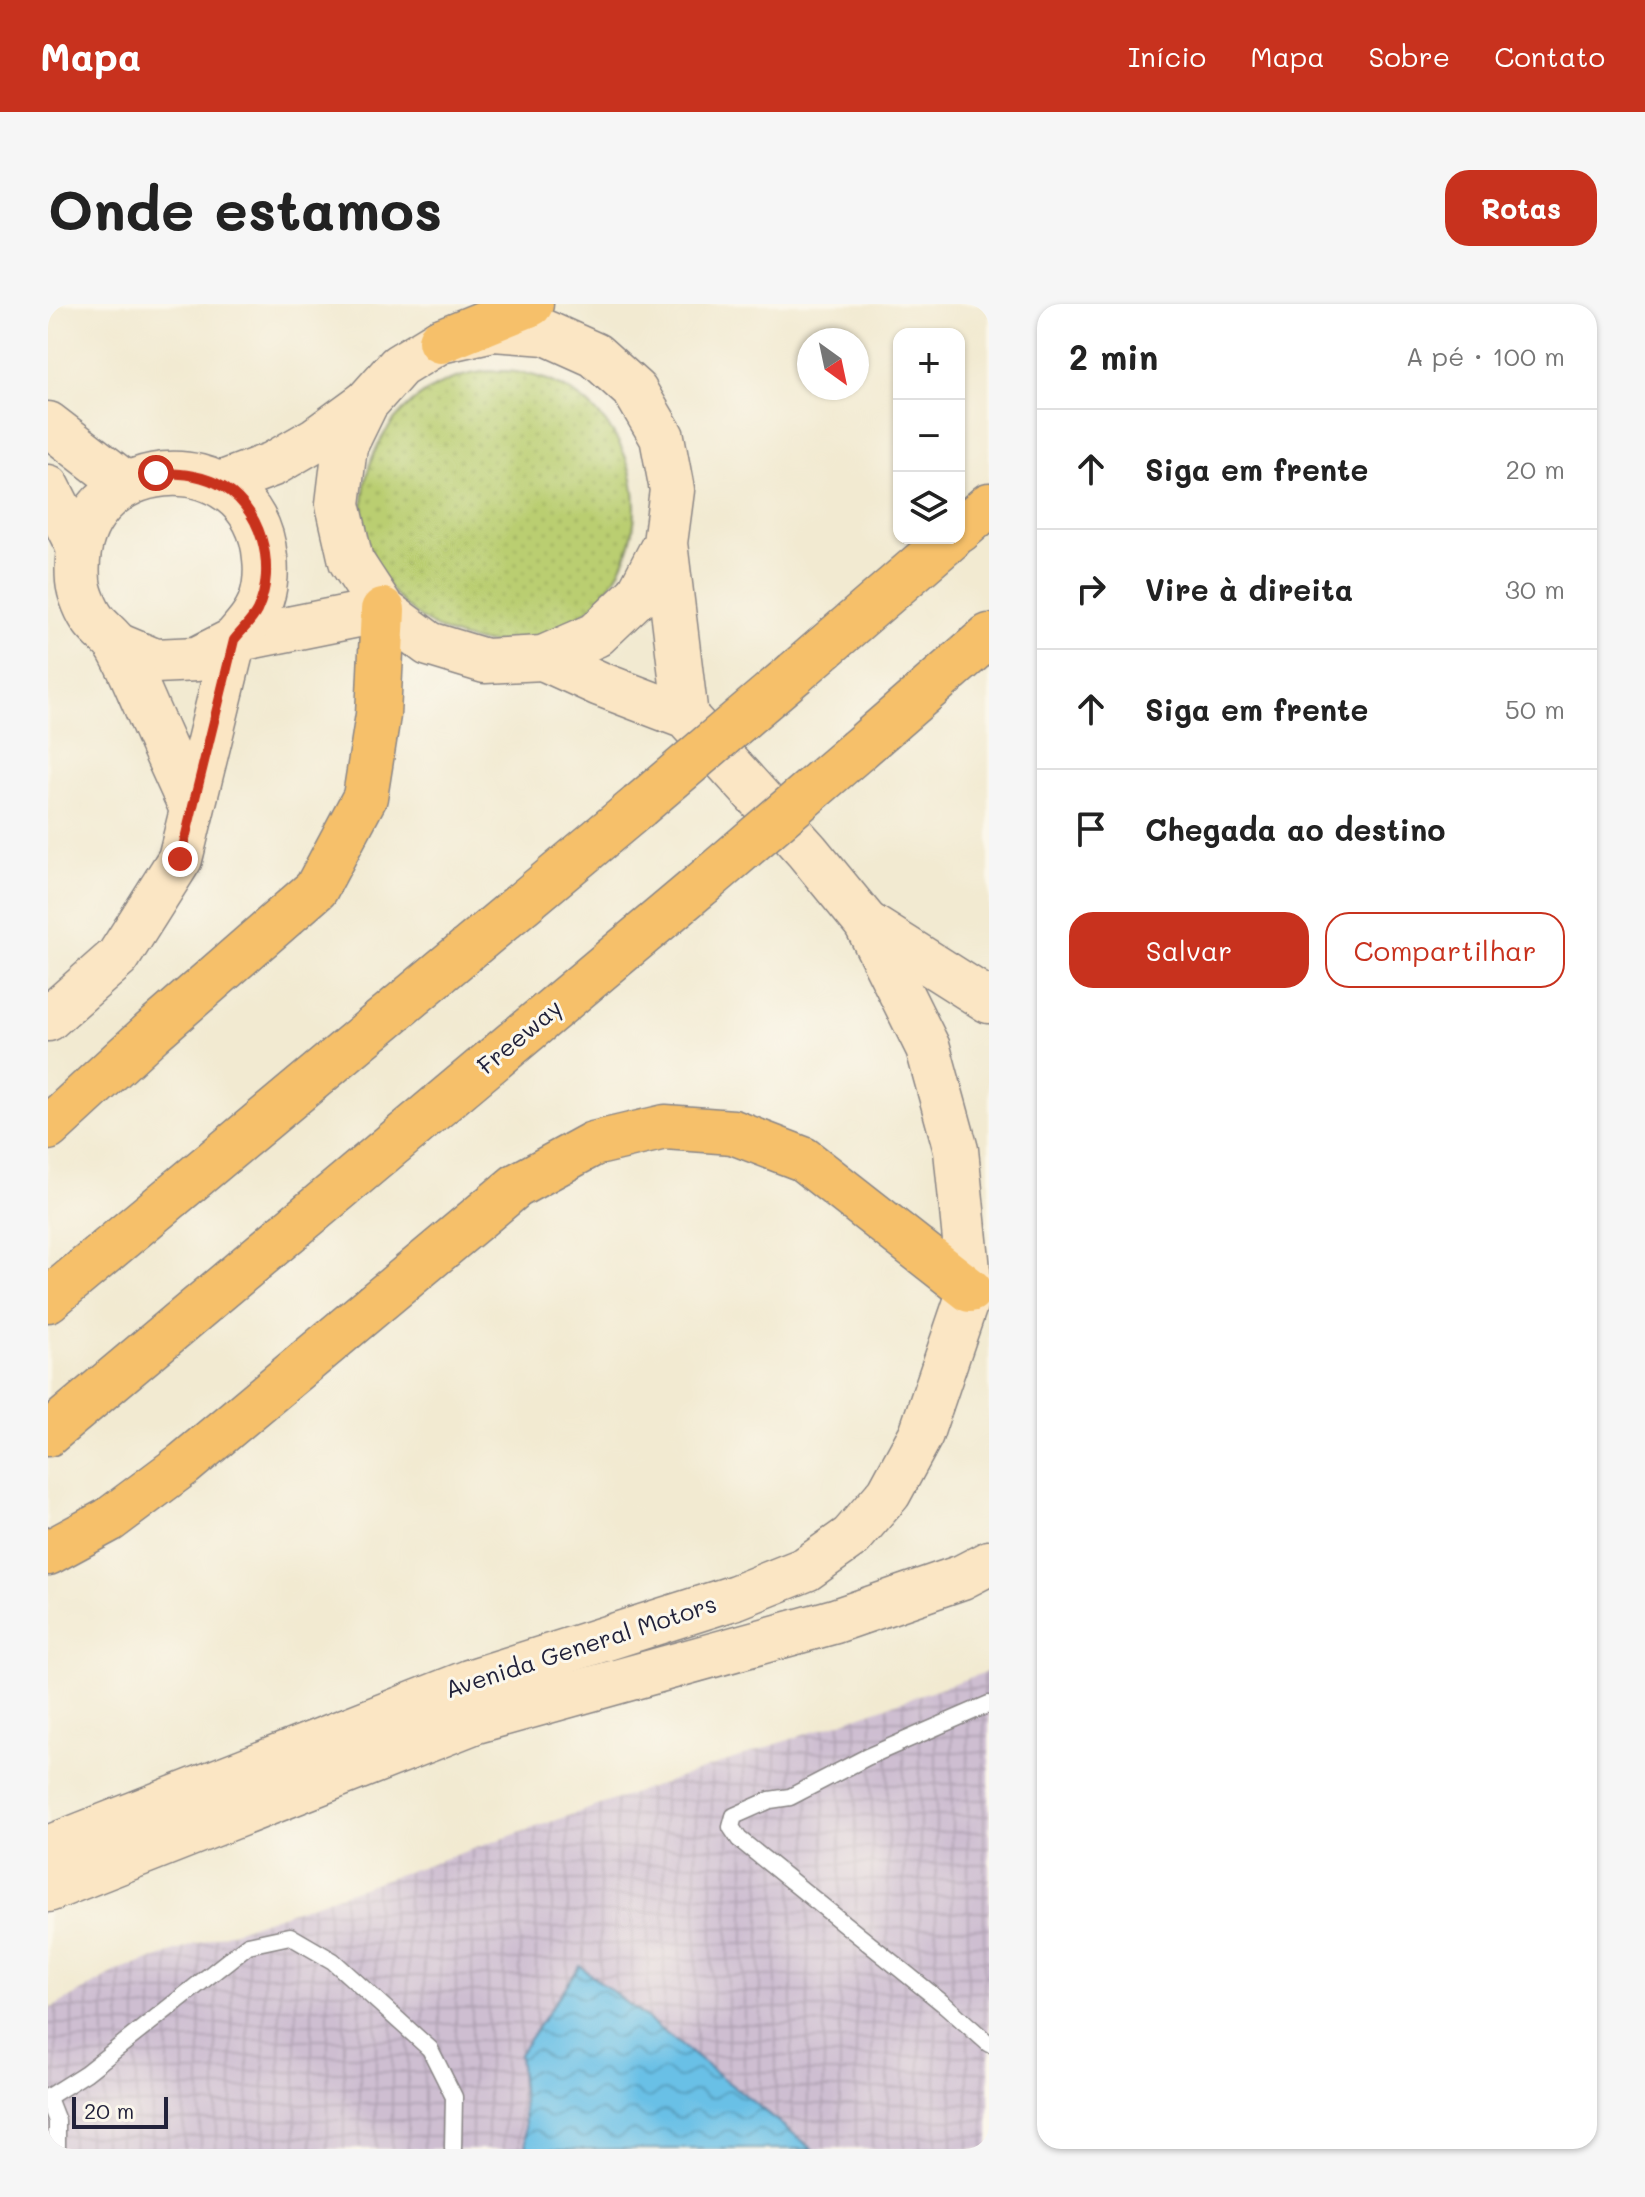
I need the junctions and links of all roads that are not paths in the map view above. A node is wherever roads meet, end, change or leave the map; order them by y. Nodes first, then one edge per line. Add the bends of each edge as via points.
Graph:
1 (531, 304) edge
2 (440, 341) junction
3 (366, 403) junction
4 (48, 424) edge
5 (126, 484) junction
6 (220, 484) junction
7 (48, 487) edge
8 (989, 505) edge
9 (965, 526) edge
10 (665, 543) junction
11 (944, 544) edge
12 (79, 548) junction
13 (383, 610) junction
14 (989, 636) edge
15 (234, 640) junction
16 (117, 645) junction
17 (543, 658) junction
18 (686, 717) junction
19 (191, 807) junction
20 (866, 923) junction
21 (989, 1001) edge
22 (48, 1019) edge
23 (48, 1128) edge
24 (989, 1177) edge
25 (48, 1300) edge
26 (980, 1307) edge
27 (48, 1434) edge
28 (48, 1553) edge
29 (989, 1563) edge
30 (989, 1704) edge
31 (48, 1848) edge
32 (48, 1890) edge
33 (989, 2044) edge
34 (48, 2097) edge
35 (57, 2149) edge
36 (453, 2149) edge

1 - 2 highway
2 - 3 street via 399,366
2 - 10 street via 493,329 546,333 595,355 635,391 662,437 672,490
3 - 6 street via 273,464
3 - 13 street via 345,446 338,504 351,561
4 - 5 street
5 - 6 street via 156,473 189,473
5 - 12 street via 88,522
6 - 15 street via 247,508 264,540 267,576 256,611
7 - 12 street
8 - 9 highway
10 - 17 street via 628,605 596,635
10 - 18 street
11 - 25 highway, bridge
12 - 16 street via 78,584 92,619
13 - 15 street
13 - 17 street via 429,644 485,661
13 - 23 highway via 378,715 365,797 316,889
14 - 27 highway, Freeway, bridge
15 - 16 street via 197,659 155,661
15 - 19 street
16 - 19 street
17 - 18 street
18 - 20 street
19 - 22 street via 180,859 118,957
20 - 21 street
20 - 26 street via 928,1048 956,1150
24 - 26 street via 972,1233
26 - 28 highway via 803,1159 733,1132 665,1127 593,1144 516,1186 184,1464 109,1520
26 - 31 street, Avenida General Motors via 889,1493 851,1537 806,1569 736,1597 469,1682
29 - 32 street, Avenida General Motors via 835,1621 476,1721
30 - 33 lane via 790,1797 734,1816 731,1827 739,1839
34 - 35 lane via 57,2121
34 - 36 lane via 248,1945 290,1936 333,1961 430,2049 454,2097

